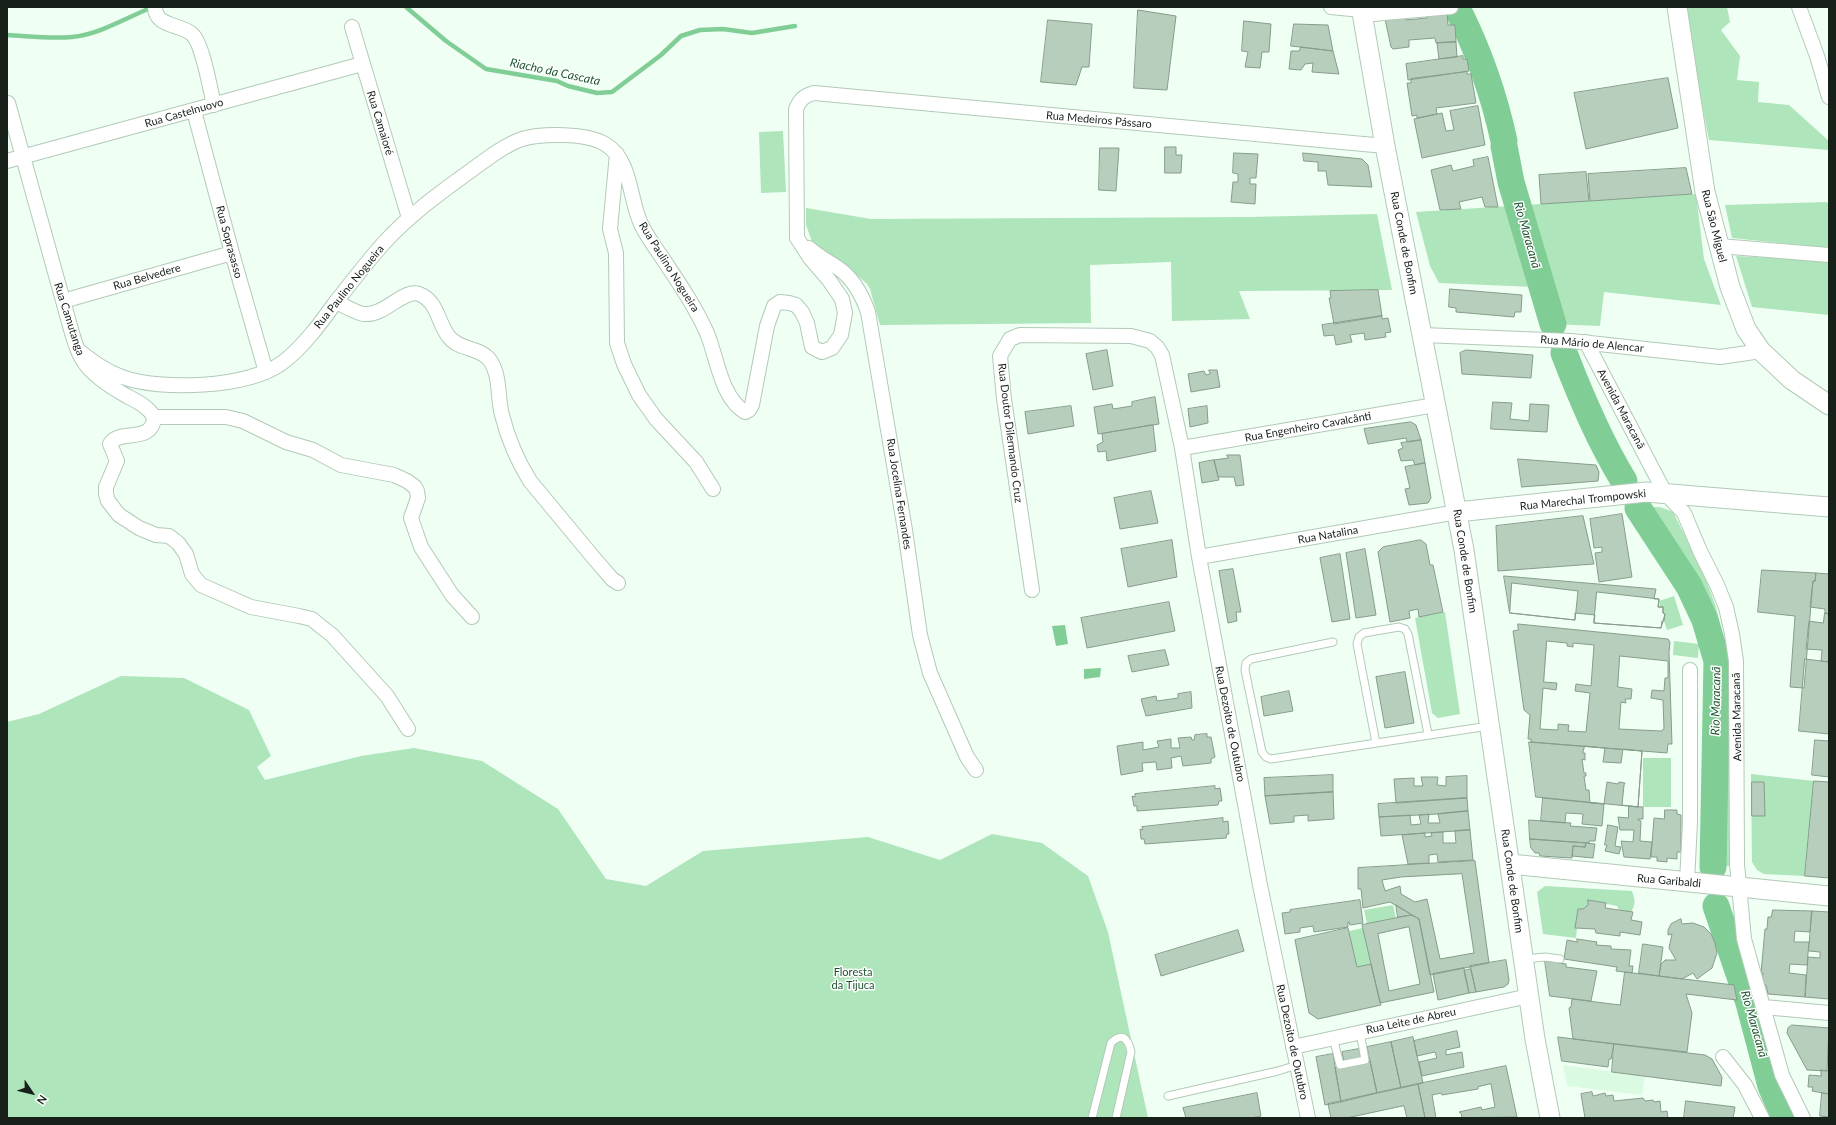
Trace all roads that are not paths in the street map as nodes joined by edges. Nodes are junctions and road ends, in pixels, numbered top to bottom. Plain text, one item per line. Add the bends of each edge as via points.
1 (1331, 7) edge
2 (1451, 7) edge
3 (1676, 7) edge
4 (1799, 7) edge
5 (155, 8) edge
6 (1361, 11) edge
7 (352, 27) dead end
8 (362, 64) junction
9 (1829, 97) edge
10 (8, 103) edge
11 (214, 105) junction
12 (194, 111) junction
13 (1385, 146) junction
14 (617, 154) junction
15 (22, 156) junction
16 (7, 161) edge
17 (409, 218) junction
18 (798, 238) junction
19 (1719, 246) junction
20 (232, 253) junction
21 (1829, 255) edge
22 (63, 301) junction
23 (336, 302) junction
24 (1423, 335) junction
25 (1142, 339) joint
26 (1586, 342) junction
27 (78, 350) junction
28 (1761, 350) junction
29 (266, 372) junction
30 (1435, 405) junction
31 (1829, 405) edge
32 (154, 417) junction
33 (1182, 448) junction
34 (713, 489) dead end
35 (1665, 494) junction
36 (1829, 507) edge
37 (1457, 512) junction
38 (1198, 557) junction
39 (618, 583) dead end
40 (1032, 590) dead end
41 (472, 617) dead end
42 (1333, 642) dead end
43 (1690, 670) dead end
44 (1490, 726) junction
45 (408, 729) dead end
46 (1428, 734) junction
47 (1376, 743) junction
48 (976, 770) dead end
49 (1510, 864) junction
50 (1695, 883) junction
51 (1731, 886) junction
52 (1829, 896) edge
53 (1524, 959) junction
54 (1560, 959) dead end
55 (1529, 996) junction
56 (1764, 1007) junction
57 (1829, 1013) edge
58 (1360, 1032) junction
59 (1334, 1037) junction
60 (1293, 1047) junction
61 (1723, 1057) dead end
62 (1297, 1065) junction
63 (1168, 1096) dead end
64 (1092, 1118) edge
65 (1116, 1118) edge
66 (1308, 1118) edge
67 (1550, 1118) edge
68 (1762, 1118) edge
69 (1803, 1118) edge

1 - 6 street
2 - 6 street
3 - 19 main road, Rua São Miguel via 1705,192
4 - 9 street
5 - 11 street via 156,15 166,23 181,28 196,38
6 - 13 main road, Rua Conde de Bonfim
7 - 8 street, Rua Camaioré
8 - 11 street, Rua Castelnuovo
8 - 17 street, Rua Camaioré
10 - 15 street, Rua Camutanga
11 - 12 street, Rua Castelnuovo
12 - 15 street, Rua Castelnuovo
12 - 20 street, Rua Soprasasso
13 - 18 street, Rua Medeiros Pássaro via 814,93 800,100 796,109
13 - 24 main road, Rua Conde de Bonfim
14 - 17 street, Rua Paulino Nogueira via 605,144 588,138 538,135 520,140 489,158
14 - 18 street, Rua Paulino Nogueira via 624,167 641,224 700,316 727,392 745,412 752,405 767,326 774,306 780,302 789,302 799,309 807,323 812,347 819,351 828,351 842,335 845,313 842,299
14 - 34 street via 610,229 616,253 617,342 639,395 656,419 696,462
15 - 16 street, Rua Castelnuovo
15 - 22 street, Rua Camutanga
17 - 23 street, Rua Paulino Nogueira via 382,245
18 - 48 street, Rua Jocelina Fernandes via 813,253 839,268 855,284 866,306 905,530 920,634 930,672 967,757
19 - 21 street
19 - 28 main road, Rua São Miguel via 1730,287 1746,329
20 - 22 street, Rua Belvedere
20 - 29 street, Rua Soprasasso
22 - 27 street, Rua Camutanga
23 - 29 street, Rua Paulino Nogueira via 300,346 282,363
23 - 39 street via 363,314 379,312 412,292 419,294 433,304 446,333 454,342 488,358 496,375 511,445 523,470 593,558
24 - 26 street, Rua Mário de Alencar
24 - 30 main road, Rua Conde de Bonfim
25 - 33 street, Rua Dezoito de Outubro via 1157,347 1162,355
25 - 40 street, Rua Doutor Dilermando Cruz via 1130,336 1020,335 1010,339 1000,356
26 - 28 street, Rua Mário de Alencar via 1720,357
26 - 35 street, Avenida Maracanã
27 - 29 street, Rua Paulino Nogueira via 108,371 141,383 162,386 218,384
27 - 32 street, Rua Camutanga via 84,362 95,374 146,407
28 - 31 main road, Rua São Miguel via 1792,380
30 - 33 street, Rua Engenheiro Cavalcânti
30 - 37 main road, Rua Conde de Bonfim
32 - 41 street via 226,417 243,420 286,442 313,450 341,465 394,475 407,481 417,491 418,498 411,518 421,547 452,595
32 - 45 street via 154,423 144,432 112,440 110,444 117,461 106,486 108,501 127,521 156,535 169,536 178,543 186,554 192,574 201,585 250,607 299,616 323,627 387,696
33 - 38 street, Rua Dezoito de Outubro
35 - 36 main road, Rua Marechal Trompowski
35 - 37 main road, Rua Marechal Trompowski via 1646,492
35 - 51 street, Avenida Maracanã via 1684,513 1723,600 1732,634 1737,693 1737,864
37 - 38 street, Rua Natalina
37 - 44 main road, Rua Conde de Bonfim
38 - 60 street, Rua Dezoito de Outubro
42 - 47 lane via 1251,659 1246,663 1245,670 1262,752 1271,759
43 - 50 street via 1690,822
44 - 46 lane
44 - 49 main road, Rua Conde de Bonfim
46 - 47 lane
46 - 47 lane via 1405,629 1400,627 1364,632 1357,644
49 - 50 main road, Rua Garibaldi
49 - 53 main road, Rua Conde de Bonfim
50 - 51 main road, Rua Garibaldi
51 - 52 main road, Rua Garibaldi
51 - 56 street, Avenida Maracanã
53 - 54 lane
53 - 55 main road, Rua Conde de Bonfim
55 - 58 street, Rua Leite de Abreu
55 - 67 main road, Rua Conde de Bonfim
56 - 57 street
56 - 69 street, Avenida Maracanã via 1782,1075
58 - 59 street, Rua Leite de Abreu
58 - 59 lane via 1365,1060 1359,1062 1340,1065
59 - 60 street, Rua Leite de Abreu
60 - 62 street, Rua Dezoito de Outubro
61 - 68 street via 1745,1085
62 - 63 lane
62 - 66 street, Rua Dezoito de Outubro
64 - 65 lane via 1111,1043 1121,1037 1126,1039 1131,1052

